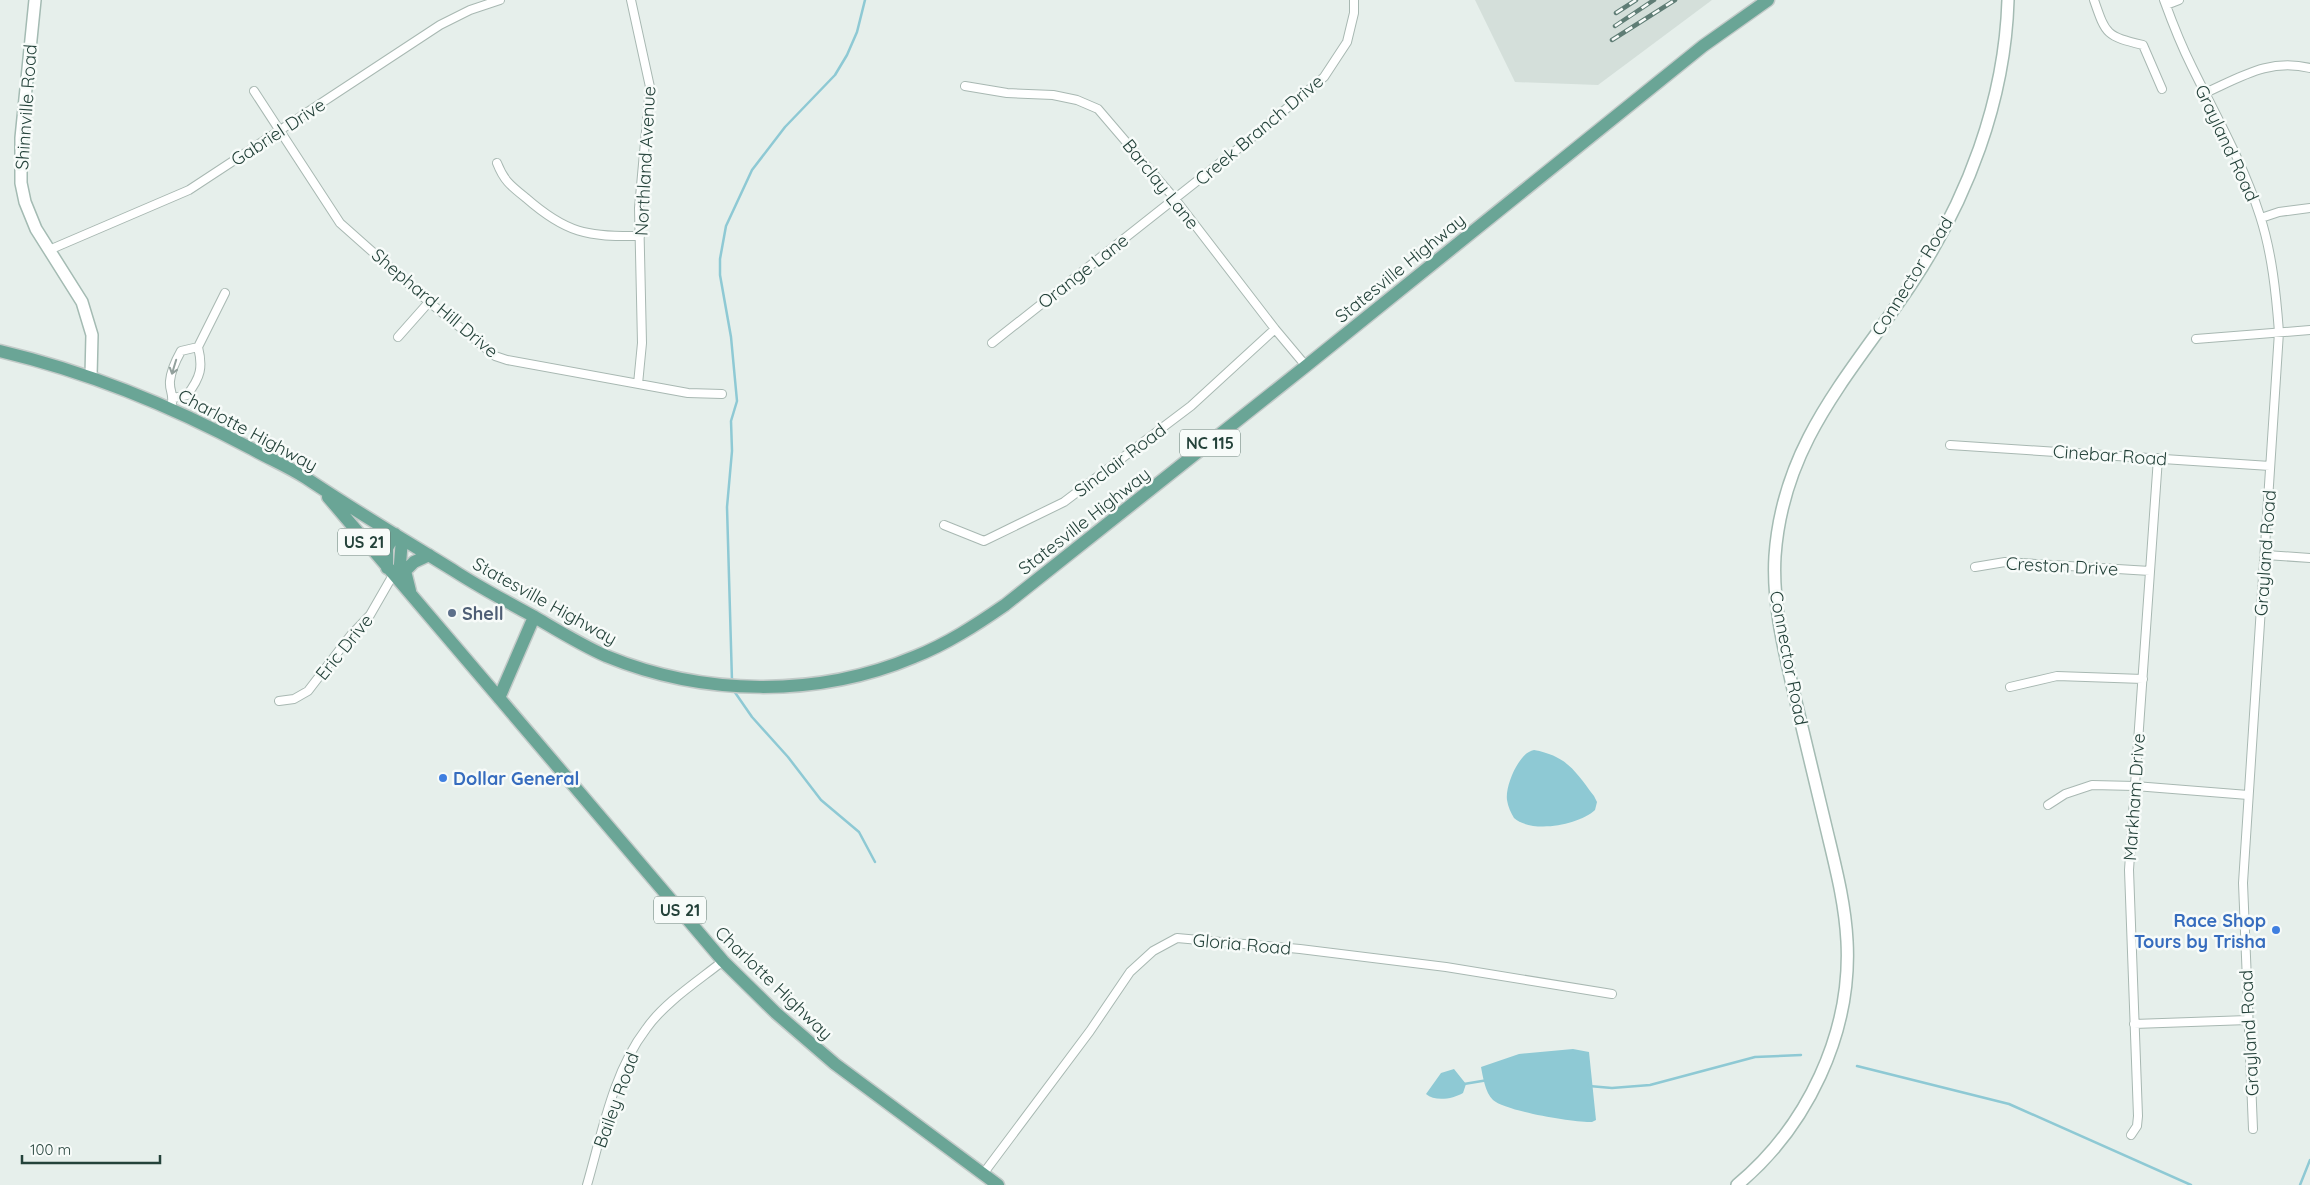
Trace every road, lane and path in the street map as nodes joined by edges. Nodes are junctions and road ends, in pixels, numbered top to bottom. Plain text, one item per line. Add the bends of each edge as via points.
1 (35, 0) edge
2 (500, 0) edge
3 (631, 0) edge
4 (1354, 0) edge
5 (1768, 0) edge
6 (2008, 0) edge
7 (2094, 0) edge
8 (2179, 0) edge
9 (2164, 2) edge
10 (2310, 68) edge
11 (965, 86) dead end
12 (2162, 89) dead end
13 (254, 91) dead end
14 (2205, 94) junction
15 (279, 132) junction
16 (497, 163) dead end
17 (1175, 199) junction
18 (2310, 208) edge
19 (2261, 218) junction
20 (640, 236) junction
21 (49, 250) junction
22 (225, 293) dead end
23 (429, 302) junction
24 (1275, 329) junction
25 (2310, 330) edge
26 (2279, 332) junction
27 (398, 337) dead end
28 (2196, 340) dead end
29 (992, 343) dead end
30 (198, 347) junction
31 (0, 351) edge
32 (1306, 366) junction
33 (92, 376) junction
34 (638, 384) junction
35 (722, 394) dead end
36 (172, 403) junction
37 (1950, 445) dead end
38 (2158, 458) junction
39 (2270, 466) junction
40 (325, 492) junction
41 (944, 524) dead end
42 (398, 537) junction
43 (2266, 555) junction
44 (429, 556) junction
45 (2310, 558) edge
46 (1975, 567) dead end
47 (390, 571) junction
48 (2150, 571) junction
49 (409, 592) junction
50 (534, 617) junction
51 (2142, 679) junction
52 (2010, 687) dead end
53 (500, 698) junction
54 (279, 701) dead end
55 (2135, 786) junction
56 (2248, 795) junction
57 (2048, 805) dead end
58 (723, 962) junction
59 (1612, 994) dead end
60 (2248, 1020) junction
61 (2134, 1024) junction
62 (2253, 1129) dead end
63 (2131, 1135) dead end
64 (983, 1174) junction
65 (587, 1185) edge
66 (998, 1185) edge
67 (1737, 1185) edge

1 - 21 street, Shinnville Road via 21,138 21,183 30,218
2 - 15 street, Gabriel Drive via 470,10 440,26
3 - 20 street, Northland Avenue via 650,87 639,208
4 - 17 street, Creek Branch Drive via 1347,42 1324,77
5 - 32 main road, Statesville Highway / NC 115 via 1703,46
6 - 67 street, Connector Road via 1994,98 1962,193 1911,285 1815,424 1793,469 1782,507 1775,558 1779,622 1842,894 1847,970 1833,1042 1812,1092 1785,1135
7 - 12 street via 2104,30 2118,39 2143,45
8 - 9 street
9 - 14 street, Grayland Road
10 - 14 street via 2293,64 2271,65
11 - 17 street, Barclay Lane via 1054,96 1077,100 1098,109
13 - 15 street, Shephard Hill Drive
14 - 19 street, Grayland Road via 2237,156
15 - 21 street, Gabriel Drive via 189,190
15 - 23 street, Shephard Hill Drive via 340,223
16 - 20 street via 504,180 560,225 601,235
17 - 24 street, Barclay Lane
17 - 29 street, Orange Lane
18 - 19 street
19 - 26 street, Grayland Road via 2273,271
20 - 34 street, Northland Avenue via 642,343
21 - 33 street, Shinnville Road via 82,302 92,335
22 - 30 street
23 - 27 street
23 - 34 street, Shephard Hill Drive via 495,356
24 - 32 street, Barclay Lane
24 - 41 street, Sinclair Road via 1191,406 1064,502 984,541
25 - 26 street
26 - 28 street
26 - 39 street, Grayland Road
30 - 36 street via 202,365 194,386 187,395
30 -> 36 street via 180,351 170,383
31 - 33 main road, Charlotte Highway / US 21
32 - 50 main road, Statesville Highway / NC 115 via 1005,605 962,634 914,658 864,674 812,684 707,684 656,673 606,655
33 - 36 main road, Charlotte Highway / US 21
34 - 35 street, Shephard Hill Drive via 688,393
36 - 40 main road, Charlotte Highway / US 21
37 - 38 street, Cinebar Road
38 - 39 street, Cinebar Road
38 - 48 street, Markham Drive
39 - 43 street, Grayland Road
40 - 42 main road, Statesville Highway / NC 115
40 - 47 main road, Charlotte Highway / US 21
42 - 44 main road, Statesville Highway / NC 115
42 - 47 main road via 387,548
42 - 49 main road via 400,571
43 - 45 street
43 - 56 street, Grayland Road
44 - 49 main road via 414,562 405,571
44 - 50 main road, Statesville Highway / NC 115
46 - 48 street, Creston Drive via 2013,562
47 - 49 main road, Charlotte Highway / US 21
47 - 54 street, Eric Drive via 370,615 308,691 294,699
48 - 51 street, Markham Drive
49 - 53 main road, Charlotte Highway / US 21
50 - 53 main road
51 - 52 street via 2057,676
51 - 55 street, Markham Drive
53 - 58 main road, Charlotte Highway / US 21
55 - 56 street
55 - 57 street via 2092,785 2065,794
55 - 61 street, Markham Drive via 2129,893
56 - 60 street, Grayland Road via 2242,883
58 - 64 main road, Charlotte Highway / US 21 via 828,1059
58 - 65 street, Bailey Road via 646,1028 628,1056
59 - 64 street, Gloria Road via 1436,966 1177,938 1153,951 1130,972
60 - 61 street
60 - 62 street, Grayland Road
61 - 63 street, Markham Drive via 2138,1116
64 - 66 main road, Charlotte Highway / US 21

